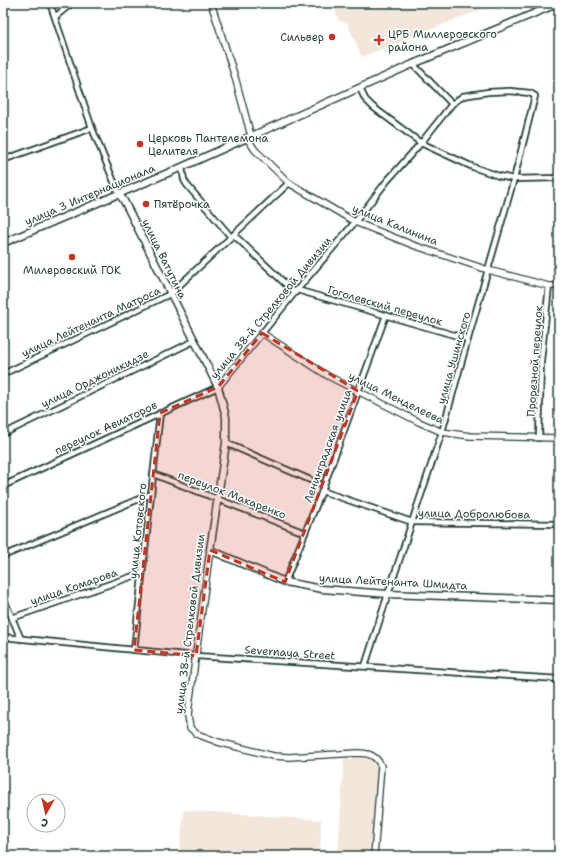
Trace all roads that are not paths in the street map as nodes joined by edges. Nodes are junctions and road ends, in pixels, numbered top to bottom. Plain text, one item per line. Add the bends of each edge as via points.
1 (50, 3) edge
2 (72, 3) edge
3 (211, 3) edge
4 (559, 3) edge
5 (55, 17) junction
6 (413, 64) junction
7 (360, 88) junction
8 (452, 104) junction
9 (92, 128) junction
10 (249, 137) junction
11 (421, 143) junction
12 (3, 160) edge
13 (182, 166) junction
14 (559, 178) edge
15 (514, 179) junction
16 (289, 183) junction
17 (119, 194) junction
18 (355, 222) junction
19 (233, 236) junction
20 (3, 243) edge
21 (488, 270) junction
22 (549, 286) junction
23 (559, 286) edge
24 (296, 291) junction
25 (170, 294) junction
26 (386, 315) junction
27 (262, 333) junction
28 (468, 339) junction
29 (194, 341) junction
30 (3, 374) edge
31 (218, 387) junction
32 (358, 391) junction
33 (160, 413) junction
34 (442, 432) junction
35 (3, 434) edge
36 (539, 438) junction
37 (559, 438) edge
38 (226, 443) junction
39 (153, 474) junction
40 (3, 486) edge
41 (323, 488) junction
42 (151, 494) junction
43 (218, 499) junction
44 (412, 522) junction
45 (559, 524) edge
46 (305, 533) junction
47 (210, 550) junction
48 (3, 556) edge
49 (142, 573) junction
50 (285, 582) junction
51 (388, 594) junction
52 (3, 597) edge
53 (559, 600) edge
54 (12, 618) junction
55 (3, 637) edge
56 (21, 639) junction
57 (134, 650) junction
58 (196, 656) junction
59 (365, 666) junction
60 (559, 679) edge
61 (374, 856) edge

1 - 5 street, улица Ватутина
2 - 5 street
3 - 10 street, улица Калинина via 235,77
4 - 6 main road, улица 3 Интернационала
5 - 9 street, улица Ватутина
6 - 7 main road, улица 3 Интернационала
6 - 8 street
7 - 10 main road, улица 3 Интернационала
7 - 11 street via 365,99 373,107
8 - 11 street, улица 38-й Стрелковой Дивизии
8 - 15 street, улица Ушинского via 463,96 488,92 510,90 530,92 535,96
9 - 12 street
9 - 17 street, улица Ватутина
10 - 13 main road, улица 3 Интернационала
10 - 16 street, улица Калинина via 255,150
11 - 15 street via 472,167
11 - 18 street, улица 38-й Стрелковой Дивизии
13 - 17 main road, улица 3 Интернационала
13 - 19 street, Гоголевский переулок via 187,185
14 - 15 street
15 - 21 street, улица Ушинского
16 - 18 street, улица Калинина
16 - 19 street, улица Лейтенанта Матроса
17 - 20 main road, улица 3 Интернационала
17 - 25 main road, улица Ватутина
18 - 21 street, улица Калинина
18 - 24 street, улица 38-й Стрелковой Дивизии
19 - 24 street, Гоголевский переулок
19 - 25 street, улица Лейтенанта Матроса
21 - 22 street, улица Калинина
21 - 28 street, улица Ушинского
22 - 23 street, улица Калинина
22 - 36 street, Прорезной переулок via 541,362
24 - 26 street, Гоголевский переулок
24 - 27 street, улица 38-й Стрелковой Дивизии
25 - 29 main road, улица Ватутина
25 - 30 street, улица Лейтенанта Матроса
26 - 28 street, Гоголевский переулок
26 - 32 street, Ленинградская улица
27 - 31 street, улица 38-й Стрелковой Дивизии
27 - 32 street, улица Менделеева via 328,376
28 - 34 street, улица Ушинского
29 - 31 main road, улица Ватутина
29 - 35 street, улица Орджоникидзе
31 - 33 street, переулок Авиаторов
31 - 38 main road, улица 38-й Стрелковой Дивизии via 226,418
32 - 34 street, улица Менделеева
32 - 41 street, Ленинградская улица
33 - 39 street, улица Котовского
33 - 40 street, переулок Авиаторов
34 - 36 street, улица Менделеева via 470,436
34 - 44 street, улица Ушинского
36 - 37 street, улица Менделеева
38 - 41 street, улица Добролюбова
38 - 43 main road, улица 38-й Стрелковой Дивизии
39 - 42 street, улица Котовского
39 - 43 street, переулок Макаренко
41 - 44 street, улица Добролюбова
41 - 46 street, Ленинградская улица
42 - 48 street
42 - 49 street, улица Котовского
43 - 46 street, переулок Макаренко
43 - 47 main road, улица 38-й Стрелковой Дивизии
44 - 45 street, улица Добролюбова
44 - 51 street, улица Ушинского
46 - 50 street, Ленинградская улица
47 - 50 main road, улица Лейтенанта Шмидта
47 - 58 street, улица 38-й Стрелковой Дивизии
49 - 54 street, улица Комарова
49 - 57 street, улица Котовского
50 - 51 main road, улица Лейтенанта Шмидта via 322,589
51 - 53 main road, улица Лейтенанта Шмидта
51 - 59 street, улица Ушинского
52 - 54 street
54 - 56 street
55 - 56 street, Severnaya Street
56 - 57 street, Severnaya Street
57 - 58 street, Severnaya Street
58 - 59 street, Severnaya Street
58 - 61 street, улица 38-й Стрелковой Дивизии via 188,716 190,728 197,734 273,756 358,753 374,756 378,760 381,766
59 - 60 street, Severnaya Street

